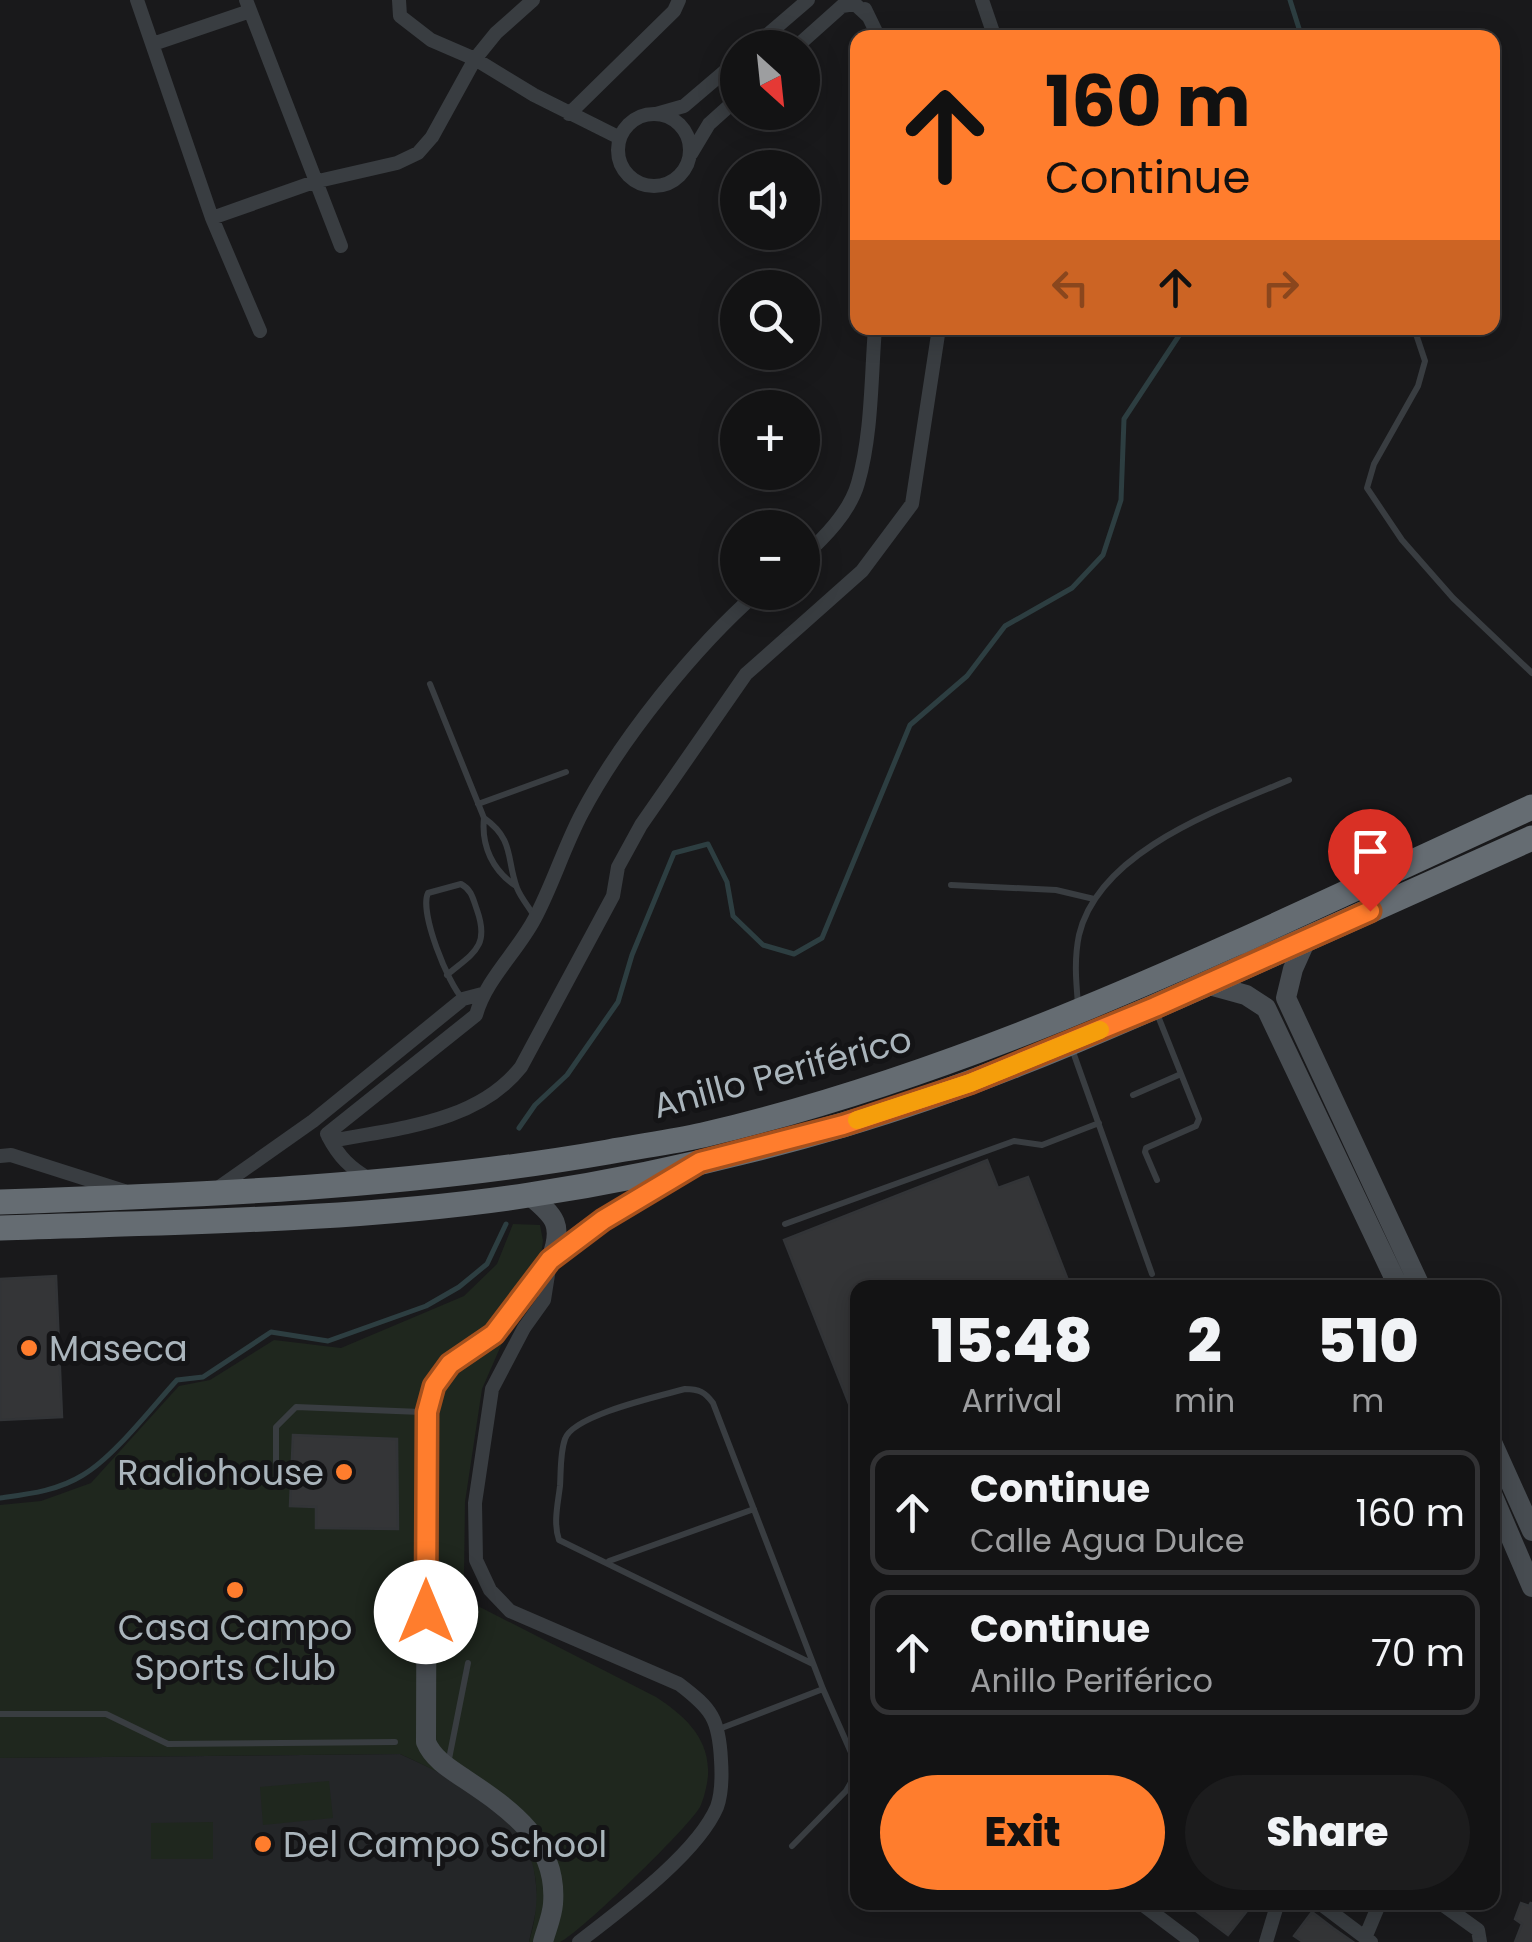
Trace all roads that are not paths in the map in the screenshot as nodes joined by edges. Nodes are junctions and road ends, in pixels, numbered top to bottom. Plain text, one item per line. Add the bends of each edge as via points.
1 (137, 0) edge
2 (399, 0) edge
3 (533, 0) edge
4 (679, 0) edge
5 (808, 0) edge
6 (860, 0) edge
7 (982, 0) edge
8 (248, 5) edge
9 (868, 16) junction
10 (773, 30) edge
11 (815, 30) edge
12 (876, 30) edge
13 (992, 30) edge
14 (153, 44) junction
15 (475, 59) junction
16 (720, 75) edge
17 (569, 114) junction
18 (656, 114) junction
19 (720, 114) edge
20 (620, 138) junction
21 (689, 159) junction
22 (314, 182) junction
23 (212, 218) junction
24 (341, 246) dead end
25 (260, 332) dead end
26 (874, 335) edge
27 (937, 335) edge
28 (1416, 335) edge
29 (820, 541) edge
30 (740, 610) edge
31 (1532, 673) edge
32 (430, 684) dead end
33 (566, 772) dead end
34 (1288, 780) dead end
35 (478, 804) junction
36 (1532, 807) edge
37 (484, 818) junction
38 (1532, 838) edge
39 (951, 885) dead end
40 (516, 886) junction
41 (1094, 899) junction
42 (535, 918) junction
43 (1306, 940) junction
44 (447, 975) junction
45 (1206, 984) junction
46 (482, 994) junction
47 (1286, 998) junction
48 (464, 999) junction
49 (1155, 1007) junction
50 (1266, 1008) junction
51 (1079, 1010) junction
52 (1070, 1043) junction
53 (1182, 1074) junction
54 (1133, 1095) dead end
55 (314, 1121) junction
56 (1099, 1124) junction
57 (328, 1138) junction
58 (0, 1156) edge
59 (700, 1162) junction
60 (1157, 1180) dead end
61 (378, 1183) junction
62 (210, 1194) junction
63 (529, 1195) junction
64 (144, 1198) junction
65 (0, 1202) edge
66 (785, 1224) dead end
67 (0, 1228) edge
68 (550, 1260) junction
69 (1152, 1274) dead end
70 (1395, 1280) edge
71 (1417, 1280) edge
72 (427, 1412) junction
73 (1500, 1460) edge
74 (276, 1486) dead end
75 (754, 1509) junction
76 (1500, 1513) edge
77 (1532, 1531) edge
78 (608, 1561) junction
79 (1532, 1587) edge
80 (468, 1663) dead end
81 (813, 1664) junction
82 (823, 1689) junction
83 (0, 1714) edge
84 (720, 1729) junction
85 (394, 1742) dead end
86 (850, 1751) edge
87 (448, 1767) junction
88 (850, 1784) edge
89 (792, 1846) dead end
90 (1150, 1910) edge
91 (1276, 1910) edge
92 (1329, 1910) edge
93 (1377, 1910) edge
94 (1449, 1910) edge
95 (1368, 1940) edge
96 (543, 1942) edge
97 (580, 1942) edge
98 (1192, 1942) edge
99 (1266, 1942) edge
100 (1480, 1942) edge

1 - 14 street
2 - 15 street via 400,16 431,40
3 - 15 street
4 - 17 street
5 - 10 street
6 - 9 street
7 - 13 street
8 - 14 street
8 - 22 street
9 - 11 street via 855,4 842,6
9 - 12 street
14 - 23 street
15 - 17 street
15 - 22 street via 418,152
16 - 18 street via 684,106
17 - 20 street
18 - 20 street via 632,121
18 - 21 street via 682,126
19 - 21 street
20 - 21 street via 625,171 643,184 676,178
22 - 23 street
22 - 24 street
23 - 25 street
26 - 29 street via 858,486
27 - 57 street via 912,504 862,570 746,674 702,733 618,867 613,896 521,1067 492,1096 460,1112
28 - 31 lane via 1425,362 1418,386 1367,488 1440,584
30 - 42 street via 612,759
32 - 35 lane
33 - 35 lane
34 - 41 lane via 1190,821 1130,863
35 - 37 lane
36 - 51 highway, Anillo Periférico
37 - 40 lane via 499,829
37 - 40 lane via 482,836 499,875
38 - 43 highway, Anillo Periférico
39 - 41 lane via 1056,890
40 - 42 lane
41 - 51 lane via 1080,933
42 - 46 street
43 - 45 highway, Anillo Periférico
43 - 47 street
44 - 44 lane via 425,898 461,884 470,890 483,938
44 - 48 lane
45 - 49 highway, Anillo Periférico
45 - 50 street via 1246,994
46 - 48 street
46 - 57 street via 476,1014 460,1029
47 - 50 street
47 - 71 street
48 - 55 street
49 - 52 highway, Anillo Periférico
49 - 53 lane
50 - 70 street
51 - 61 highway, Anillo Periférico via 960,1058 703,1135
52 - 56 lane
52 - 59 highway, Anillo Periférico via 843,1125
53 - 54 lane
53 - 60 lane via 1198,1122 1146,1148
55 - 57 street
55 - 62 street
56 - 66 lane via 1042,1145 1014,1141
56 - 69 lane
57 - 61 street via 352,1169
58 - 64 street
59 - 63 highway, Anillo Periférico
59 - 68 street
61 - 62 highway, Anillo Periférico
62 - 64 highway, Anillo Periférico
63 - 67 highway, Anillo Periférico via 234,1220
63 - 68 street via 558,1231
64 - 65 highway, Anillo Periférico
68 - 72 street via 494,1334 450,1364
68 - 84 street via 544,1300 492,1389 474,1504 476,1560 510,1611 679,1684
72 - 74 lane via 296,1407 273,1437
72 - 87 street via 426,1742
73 - 77 street
75 - 78 lane
75 - 78 lane via 706,1393 685,1389 598,1416 565,1438 556,1529 559,1540
75 - 81 lane
76 - 79 street
78 - 81 lane
80 - 87 lane
81 - 82 lane
82 - 84 lane
82 - 86 lane
83 - 85 lane via 106,1714 168,1744
84 - 97 street via 717,1806 688,1849
87 - 96 street via 507,1807 541,1846 552,1904
88 - 89 lane
90 - 98 street
91 - 99 street
92 - 95 street
93 - 95 street
94 - 100 street via 1478,1930

